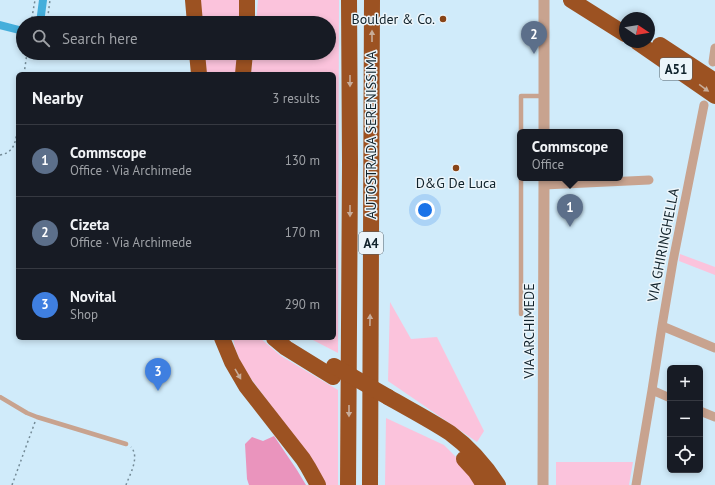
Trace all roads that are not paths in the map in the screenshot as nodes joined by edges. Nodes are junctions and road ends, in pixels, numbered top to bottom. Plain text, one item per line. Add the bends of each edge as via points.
1 (193, 0) edge
2 (247, 0) edge
3 (349, 0) edge
4 (372, 0) edge
5 (571, 0) edge
6 (589, 0) edge
7 (542, 1) edge
8 (194, 16) edge
9 (247, 16) edge
10 (619, 18) edge
11 (619, 30) edge
12 (655, 42) edge
13 (644, 48) edge
14 (715, 48) edge
15 (198, 60) edge
16 (244, 60) edge
17 (712, 62) dead end
18 (199, 72) edge
19 (243, 72) edge
20 (715, 81) edge
21 (544, 96) junction
22 (710, 101) edge
23 (521, 129) edge
24 (544, 129) edge
25 (623, 180) edge
26 (649, 180) dead end
27 (521, 181) edge
28 (596, 181) edge
29 (544, 182) edge
30 (521, 314) dead end
31 (662, 326) junction
32 (223, 340) edge
33 (276, 340) edge
34 (292, 340) edge
35 (370, 343) junction
36 (715, 348) edge
37 (334, 372) junction
38 (652, 390) junction
39 (0, 397) edge
40 (667, 397) edge
41 (388, 403) junction
42 (703, 412) edge
43 (715, 417) edge
44 (126, 444) road end
45 (318, 485) edge
46 (348, 485) edge
47 (370, 485) edge
48 (380, 485) edge
49 (484, 485) edge
50 (498, 485) edge
51 (543, 485) edge
52 (636, 485) edge

1 - 8 highway
2 - 9 highway
3 -> 46 highway, AUTOSTRADA SERENISSIMA / A4
35 -> 4 highway, AUTOSTRADA SERENISSIMA / A4
5 - 11 highway
6 - 10 highway
7 - 21 street
12 - 20 highway, A51
13 -> 22 highway, A51
14 - 17 street
15 - 18 highway
16 - 19 highway
21 - 23 lane via 521,96
21 - 24 street
22 - 31 street, VIA GHIRINGHELLA via 673,261
25 - 26 street
27 - 30 lane
28 - 29 street
29 - 51 street, VIA ARCHIMEDE
31 - 36 street
31 - 38 street, VIA GHIRINGHELLA
32 -> 45 highway via 246,386 303,459
33 - 37 highway via 286,348
34 - 37 highway
35 - 47 highway, AUTOSTRADA SERENISSIMA / A4
35 - 48 highway via 380,414
37 - 41 highway
38 - 40 street
38 - 52 street, VIA GHIRINGHELLA
39 - 44 lane via 37,417
41 - 49 highway via 446,442 463,457
41 - 50 highway via 451,434 479,460
42 - 43 street

